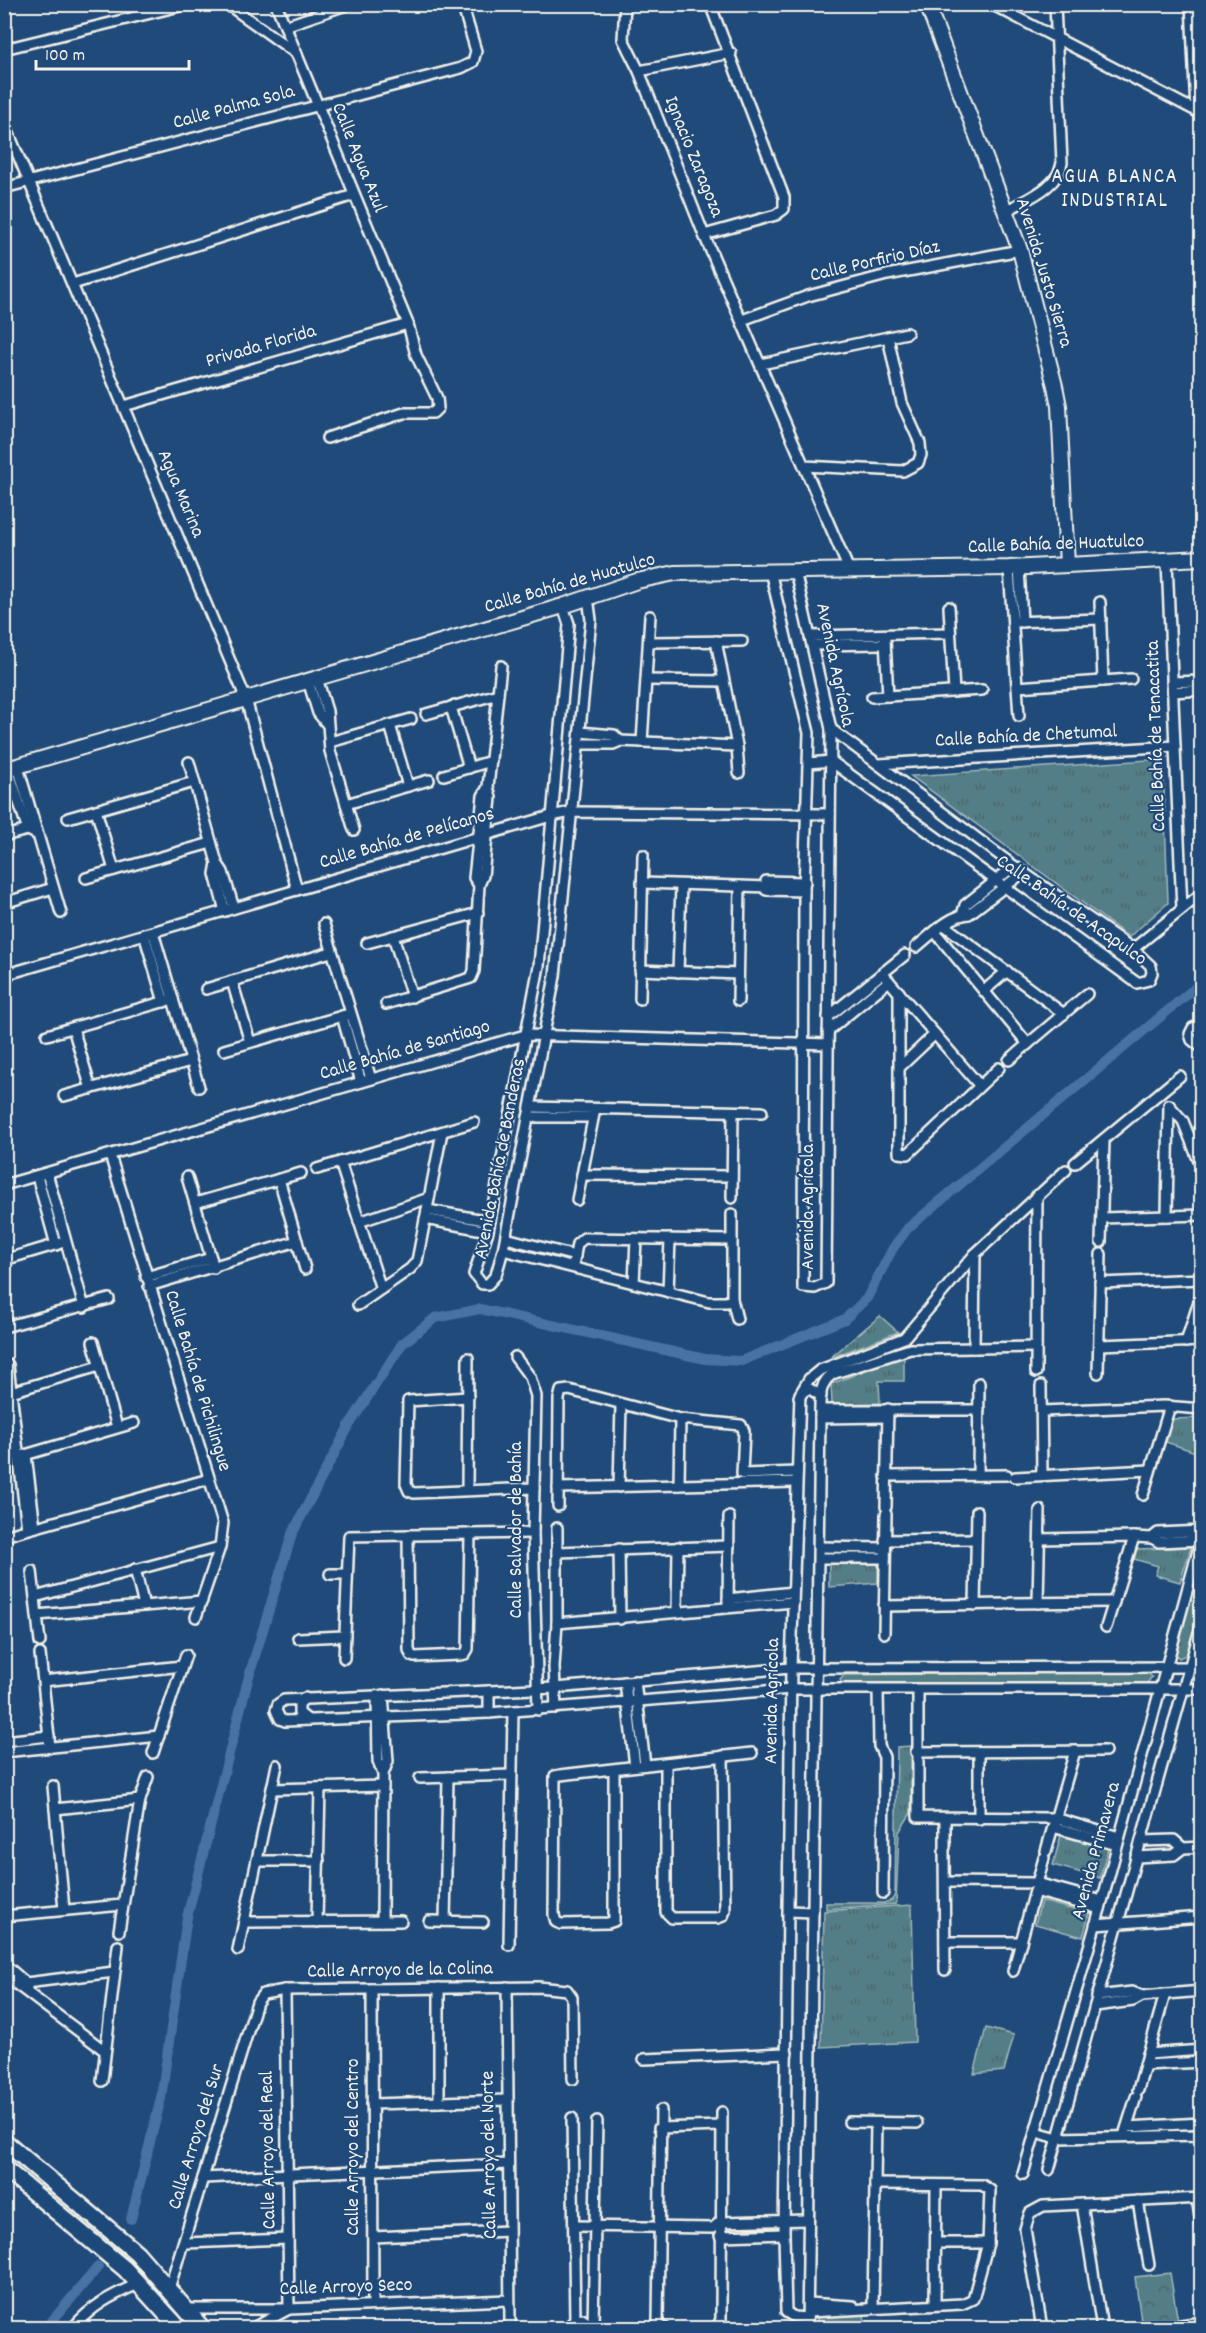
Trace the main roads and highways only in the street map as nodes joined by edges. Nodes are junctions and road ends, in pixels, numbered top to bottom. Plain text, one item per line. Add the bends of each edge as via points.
1 (4, 2141) edge
2 (4, 2168) edge
3 (179, 2328) edge
4 (202, 2328) edge

1 - 4 main road via 137,2253
2 - 3 main road via 100,2247

